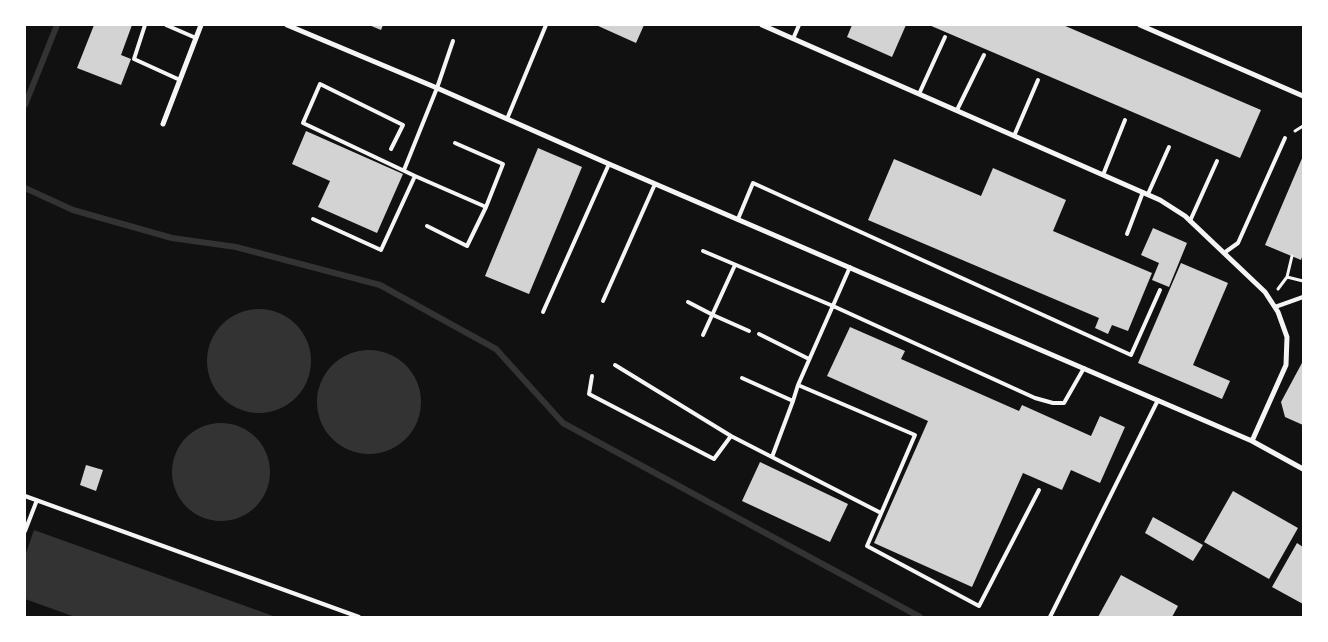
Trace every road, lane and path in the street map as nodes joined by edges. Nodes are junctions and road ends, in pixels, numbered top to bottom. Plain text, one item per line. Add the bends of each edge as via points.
1 (145, 25) edge
2 (166, 25) edge
3 (201, 25) edge
4 (287, 25) edge
5 (546, 25) edge
6 (762, 25) edge
7 (799, 25) edge
8 (1140, 25) edge
9 (945, 37) dead end
10 (196, 38) junction
11 (793, 39) junction
12 (453, 42) dead end
13 (984, 55) dead end
14 (180, 80) junction
15 (1038, 80) dead end
16 (437, 88) junction
17 (919, 94) junction
18 (1303, 96) edge
19 (957, 110) junction
20 (507, 119) junction
21 (1125, 120) dead end
22 (163, 124) dead end
23 (1014, 136) junction
24 (1285, 138) dead end
25 (455, 143) dead end
26 (1169, 147) dead end
27 (391, 149) dead end
28 (1217, 161) dead end
29 (609, 164) junction
30 (404, 170) junction
31 (1103, 175) junction
32 (415, 176) junction
33 (655, 184) junction
34 (1146, 193) junction
35 (486, 207) junction
36 (313, 219) dead end
37 (738, 219) junction
38 (1190, 221) junction
39 (427, 226) dead end
40 (1126, 234) dead end
41 (702, 251) dead end
42 (1224, 253) junction
43 (1292, 256) dead end
44 (735, 265) junction
45 (850, 267) junction
46 (1287, 277) junction
47 (1303, 281) edge
48 (1160, 290) dead end
49 (1303, 297) edge
50 (1270, 299) junction
51 (602, 301) dead end
52 (688, 302) dead end
53 (833, 306) junction
54 (1275, 307) junction
55 (543, 312) dead end
56 (713, 315) junction
57 (749, 330) dead end
58 (760, 334) dead end
59 (703, 335) dead end
60 (809, 359) junction
61 (615, 365) dead end
62 (1084, 368) junction
63 (592, 376) dead end
64 (742, 378) dead end
65 (798, 385) junction
66 (1158, 400) junction
67 (793, 401) junction
68 (731, 436) junction
69 (1252, 441) junction
70 (772, 457) junction
71 (1303, 469) edge
72 (1039, 490) dead end
73 (25, 496) edge
74 (36, 500) junction
75 (881, 513) junction
76 (25, 531) edge
77 (359, 617) edge
78 (1050, 617) edge

1 - 14 lane via 134,59
2 - 10 lane
3 - 10 street
4 - 16 street
5 - 20 lane
6 - 11 street
7 - 11 lane
8 - 18 street
9 - 17 lane
10 - 14 street
11 - 17 street
12 - 16 lane
13 - 19 lane
14 - 22 street
15 - 23 lane
16 - 20 street
16 - 30 lane
17 - 19 street
19 - 23 street
20 - 29 street
21 - 31 lane
23 - 31 street
24 - 42 lane via 1238,243
25 - 35 lane via 504,164
26 - 34 lane
27 - 30 lane via 403,125 320,84 303,123
28 - 38 lane
29 - 33 street
29 - 55 lane
30 - 32 lane
31 - 34 street
32 - 35 lane
32 - 36 lane via 381,250
33 - 37 street
33 - 51 lane
34 - 38 street
34 - 40 lane
35 - 39 lane via 467,246
37 - 45 street
37 - 48 lane via 753,183 1131,356
38 - 42 street
41 - 44 lane
42 - 50 street
43 - 46 path
44 - 53 lane
44 - 56 lane
45 - 53 lane
45 - 62 street
46 - 47 path
46 - 50 path
49 - 54 lane
50 - 54 street
52 - 56 lane
53 - 60 lane
53 - 62 lane via 1053,404 1064,403
54 - 69 street via 1287,337 1286,365
56 - 57 lane
56 - 59 lane
58 - 60 lane
60 - 65 lane
61 - 68 lane
62 - 66 street
63 - 68 lane via 589,394 714,459
64 - 67 lane
65 - 67 lane
65 - 75 lane via 915,434
66 - 69 street
66 - 78 lane
67 - 70 lane
68 - 70 lane
69 - 71 street
70 - 75 lane
72 - 75 lane via 979,606 867,546
73 - 74 lane
74 - 76 lane
74 - 77 lane

